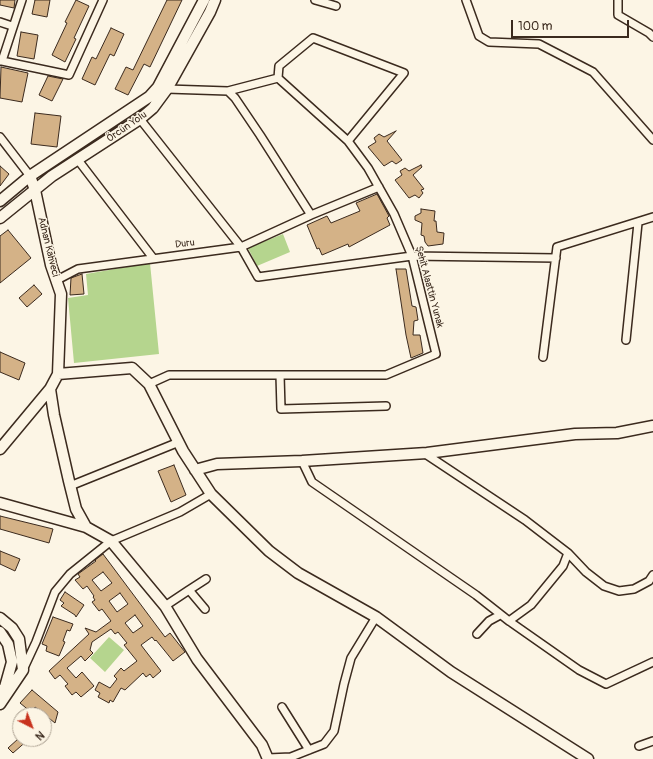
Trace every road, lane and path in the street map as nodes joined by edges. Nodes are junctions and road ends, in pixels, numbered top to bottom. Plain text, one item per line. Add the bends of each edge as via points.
1 (22, 0) edge
2 (103, 0) edge
3 (204, 0) edge
4 (215, 0) edge
5 (316, 0) edge
6 (466, 0) edge
7 (618, 0) edge
8 (336, 6) dead end
9 (0, 22) edge
10 (12, 26) junction
11 (653, 37) edge
12 (1, 61) edge
13 (278, 78) junction
14 (167, 89) junction
15 (228, 91) junction
16 (140, 119) junction
17 (0, 136) edge
18 (653, 140) edge
19 (348, 141) junction
20 (78, 160) junction
21 (30, 176) junction
22 (379, 187) junction
23 (35, 190) junction
24 (0, 202) edge
25 (311, 215) junction
26 (653, 217) edge
27 (0, 218) edge
28 (638, 222) junction
29 (241, 247) junction
30 (412, 256) junction
31 (153, 258) junction
32 (556, 258) junction
33 (57, 280) junction
34 (626, 340) dead end
35 (543, 358) dead end
36 (58, 374) junction
37 (280, 375) junction
38 (149, 384) junction
39 (50, 389) junction
40 (386, 406) dead end
41 (653, 426) edge
42 (179, 442) junction
43 (0, 449) edge
44 (424, 453) junction
45 (302, 461) junction
46 (195, 470) junction
47 (70, 486) junction
48 (211, 494) junction
49 (0, 503) edge
50 (86, 527) junction
51 (111, 541) junction
52 (568, 553) junction
53 (653, 575) edge
54 (206, 579) dead end
55 (189, 590) junction
56 (165, 606) junction
57 (205, 609) dead end
58 (500, 615) junction
59 (376, 617) junction
60 (0, 618) edge
61 (509, 621) junction
62 (0, 632) edge
63 (477, 634) dead end
64 (653, 662) edge
65 (23, 670) junction
66 (0, 693) edge
67 (0, 704) edge
68 (282, 707) dead end
69 (653, 741) edge
70 (639, 746) dead end
71 (309, 750) junction
72 (268, 759) edge
73 (588, 759) edge

1 - 10 street
2 - 12 street via 69,75
3 - 21 street, Örcün Yolu via 158,88 149,97
4 - 14 street, Örcün Yolu
5 - 8 street
6 - 18 street via 479,36 489,42 539,44 593,72
7 - 11 street via 618,15
9 - 10 street
10 - 12 street
13 - 15 street
13 - 19 street, Şehit Alaattin Yunak
13 - 19 street via 279,66 313,38 404,73
14 - 15 street
14 - 16 street, Örcün Yolu via 153,108
15 - 25 street via 260,135
16 - 20 street, Örcün Yolu
16 - 29 street
17 - 21 street
19 - 22 street, Şehit Alaattin Yunak
20 - 23 street, Örcün Yolu
20 - 31 street
21 - 23 street, Adnan Kahveci
21 - 24 street, Örcün Yolu
22 - 25 street, Duru
22 - 30 street, Şehit Alaattin Yunak
23 - 27 street, Örcün Yolu
23 - 33 street, Adnan Kahveci via 51,265
25 - 29 street, Duru
26 - 28 street
28 - 32 street via 557,247
28 - 34 street
29 - 30 street via 258,277
29 - 31 street, Duru
30 - 32 street
30 - 37 street, Şehit Alaattin Yunak via 436,354 386,375
31 - 33 street, Duru via 78,269
32 - 35 street
33 - 36 street, Adnan Kahveci via 61,294
36 - 38 street via 132,368
36 - 39 street, Adnan Kahveci
37 - 38 street via 169,375
37 - 40 street via 282,409
38 - 42 street
39 - 43 street, Adnan Kahveci
39 - 47 street
41 - 44 street via 617,433 575,434
42 - 46 street
42 - 47 street
44 - 45 street
44 - 52 street via 525,520
45 - 46 street via 217,464
45 - 58 street via 312,482 476,595
46 - 48 street
47 - 50 street via 76,509
48 - 51 street via 180,512
48 - 59 street via 269,551 298,573
49 - 50 street
50 - 51 street
51 - 56 street
51 - 65 street via 70,574 55,592
52 - 53 street via 604,586 619,591 634,589 649,581
52 - 61 street via 563,566 530,605
54 - 55 street
55 - 56 street
55 - 57 street
56 - 72 street via 198,659 262,745
58 - 61 street
58 - 63 street via 489,621
59 - 71 street via 351,658 334,731 324,744
59 - 73 street via 451,672
60 - 65 street via 12,628 19,639
61 - 64 street via 579,670 606,684
62 - 66 street via 8,644 12,662 5,687
65 - 67 street
68 - 71 street
69 - 70 street
71 - 72 street via 291,757

